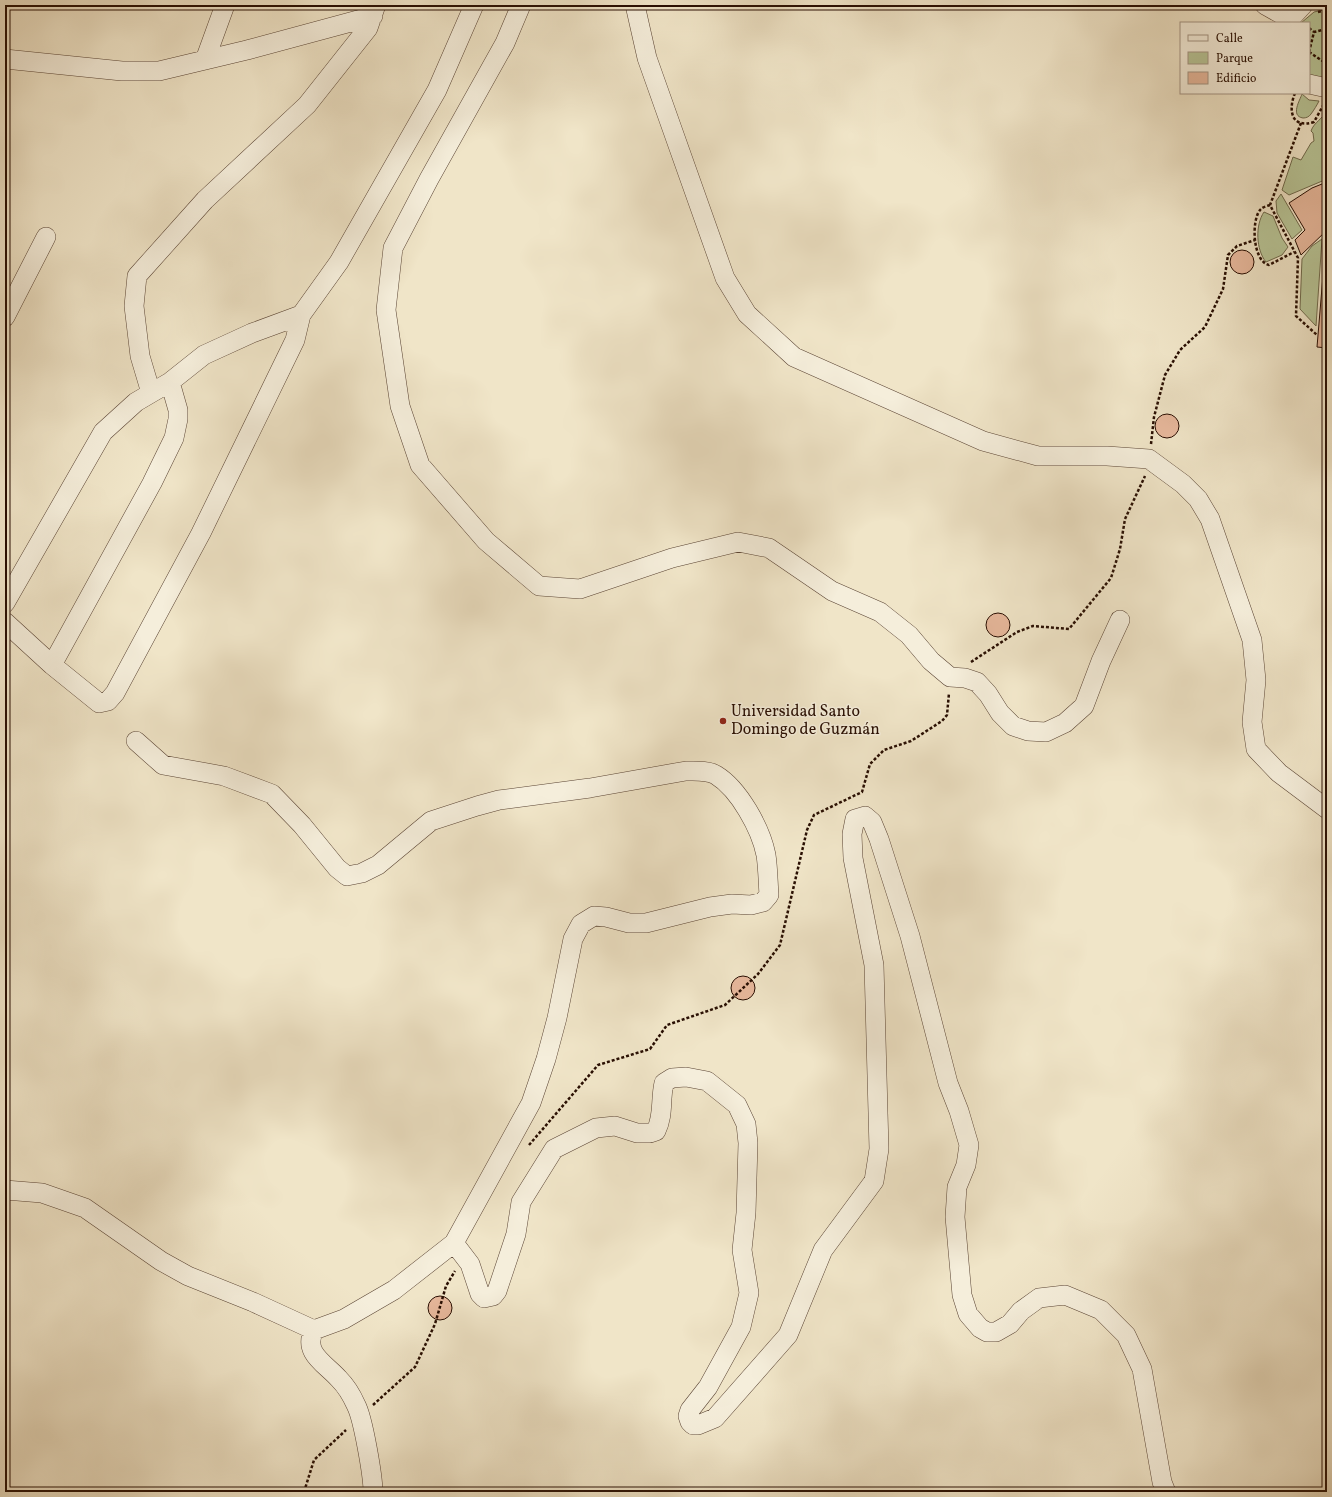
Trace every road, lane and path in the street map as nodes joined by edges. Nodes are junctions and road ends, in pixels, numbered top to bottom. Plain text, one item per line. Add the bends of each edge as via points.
1 (225, 5) edge
2 (474, 5) edge
3 (521, 5) edge
4 (635, 5) edge
5 (1265, 5) edge
6 (1303, 5) edge
7 (374, 10) edge
8 (1289, 21) edge
9 (1310, 29) edge
10 (1327, 29) edge
11 (1314, 32) junction
12 (1310, 48) edge
13 (1310, 53) edge
14 (5, 59) edge
15 (205, 60) junction
16 (1327, 61) edge
17 (1310, 84) edge
18 (1327, 88) edge
19 (1295, 94) edge
20 (1327, 98) edge
21 (1301, 123) junction
22 (1270, 205) junction
23 (46, 237) dead end
24 (1255, 240) junction
25 (1294, 252) junction
26 (301, 315) junction
27 (5, 317) edge
28 (1317, 335) dead end
29 (170, 382) junction
30 (152, 393) junction
31 (1149, 459) junction
32 (5, 603) edge
33 (1120, 620) dead end
34 (5, 622) edge
35 (52, 665) junction
36 (950, 677) junction
37 (136, 741) dead end
38 (1327, 810) edge
39 (527, 1146) dead end
40 (5, 1190) edge
41 (459, 1249) junction
42 (314, 1330) junction
43 (360, 1416) junction
44 (304, 1492) edge
45 (373, 1492) edge
46 (1166, 1492) edge

1 - 15 street
2 - 26 street via 437,90 339,262
3 - 36 street via 505,43 393,248 386,310 400,406 420,465 486,541 539,586 580,589 672,558 738,542 769,548 832,591 880,612 909,635 931,661
4 - 31 street via 647,58 725,278 747,314 794,357 983,441 1038,456
5 - 8 street
6 - 8 street
7 - 15 street
7 - 30 street via 368,28 307,105 205,200 137,276 134,306 140,356
9 - 11 path
10 - 11 path
11 - 12 path
13 - 16 path via 1324,62
14 - 15 street via 122,71 159,71
17 - 18 street
19 - 21 path via 1292,116
20 - 21 path via 1314,122
21 - 22 path
22 - 24 path via 1261,209 1258,216
22 - 25 path
23 - 27 street
24 - 25 path via 1259,257 1264,264 1269,265
24 - 31 path via 1237,246 1228,255 1223,290 1205,327 1180,350 1165,375 1154,417
25 - 28 path via 1298,258 1296,316
26 - 29 street via 252,333 204,355
26 - 35 street via 295,340 201,533 115,693 108,702 99,703
29 - 30 street
29 - 35 street via 178,410 174,438
30 - 32 street via 136,402 102,432
31 - 36 path via 1145,476 1125,519 1120,549 1111,578 1069,629 1033,626 1017,632
31 - 38 street via 1193,494 1210,519 1252,640 1256,680 1252,722 1256,749 1279,773
33 - 36 street via 1084,706 1065,722 1046,732 1028,731 1013,726 976,682
34 - 35 street
36 - 39 path via 947,715 942,721 911,741 884,750 870,764 862,792 814,815 807,830 780,945 758,974 725,1005 667,1025 650,1049 598,1065
37 - 41 street via 163,765 224,776 272,794 347,876 362,873 378,865 431,822 477,806 499,800 590,788 686,771 702,770 715,774 730,786 754,822 766,854 768,895 762,902 751,905 710,906 646,923 629,923 594,916 581,924 573,939 557,1018 531,1103
40 - 42 street via 42,1193 84,1208 161,1261 188,1276
41 - 42 street via 344,1319
41 - 43 path via 435,1324 415,1368
41 - 46 street via 470,1264 480,1294 484,1298 493,1296 497,1291 516,1234 521,1202 554,1149 596,1128 615,1126 637,1133 656,1131 663,1111 661,1096 664,1083 672,1078 686,1077 707,1082 737,1105 746,1124 748,1143 742,1250 749,1293 741,1327 708,1387 688,1416 693,1425 715,1418 788,1335 823,1250 874,1181 879,1149 874,965 857,886 852,834 855,819 865,816 872,822 889,868 910,936 948,1084 969,1145 966,1165 957,1187 955,1217 962,1295 968,1314 980,1328 987,1332 996,1332 1010,1324 1021,1311 1039,1298 1065,1294 1101,1310 1126,1335 1142,1369 1162,1482
42 - 43 street via 310,1337 315,1356 340,1380
43 - 44 path via 314,1460
43 - 45 street

